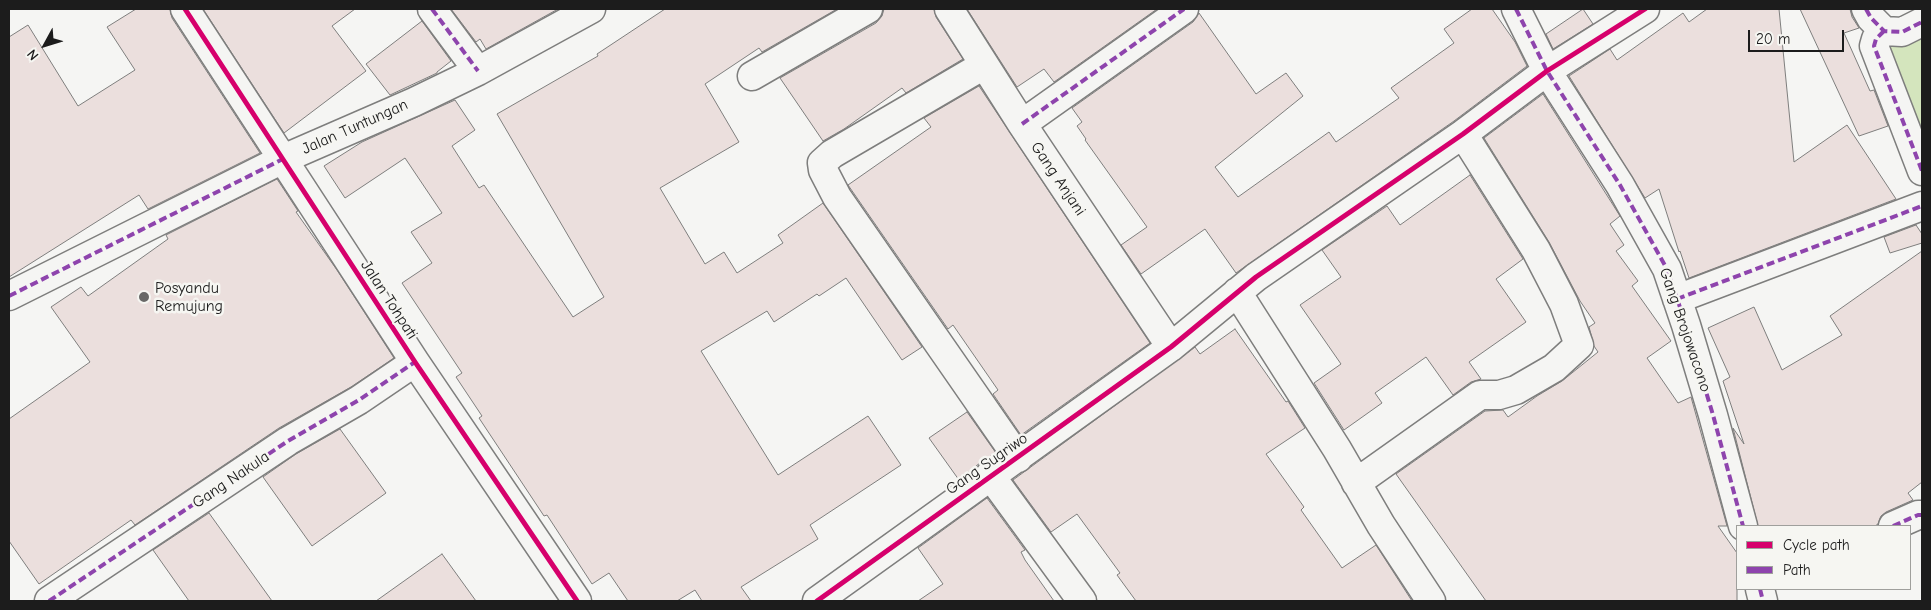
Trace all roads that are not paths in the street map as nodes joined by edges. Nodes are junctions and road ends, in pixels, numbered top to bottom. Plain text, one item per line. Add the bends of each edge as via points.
1 (185, 9) edge
2 (432, 9) edge
3 (592, 9) edge
4 (868, 9) edge
5 (949, 9) edge
6 (1184, 9) edge
7 (1516, 9) edge
8 (1645, 9) edge
9 (1866, 9) edge
10 (1922, 22) edge
11 (1884, 31) junction
12 (984, 65) junction
13 (478, 71) junction
14 (1548, 71) junction
15 (752, 76) dead end
16 (1022, 124) junction
17 (1463, 134) junction
18 (283, 159) junction
19 (1922, 170) edge
20 (1922, 206) edge
21 (1237, 292) junction
22 (9, 296) edge
23 (1677, 299) junction
24 (1171, 346) junction
25 (415, 362) junction
26 (1018, 458) junction
27 (990, 475) junction
28 (1356, 483) junction
29 (1922, 515) edge
30 (1743, 525) edge
31 (1894, 525) edge
32 (49, 601) edge
33 (577, 601) edge
34 (816, 601) edge
35 (1082, 601) edge
36 (1431, 601) edge

1 - 18 street, Jalan Tohpati
2 - 13 street
3 - 13 street, Jalan Tuntungan
4 - 15 street
5 - 12 street, Gang Anjani
6 - 16 street
7 - 14 street, Gang Brojowacono
8 - 14 street, Gang Sugriwo
9 - 11 street
10 - 11 street via 1902,32
11 - 19 street via 1874,46
12 - 16 street, Gang Anjani
12 - 26 street via 832,154 822,164 837,196
13 - 18 street, Jalan Tuntungan
14 - 17 street, Gang Sugriwo
14 - 23 street, Gang Brojowacono via 1620,185 1666,269
16 - 24 street, Gang Anjani
17 - 21 street, Gang Sugriwo
17 - 28 street via 1536,250 1564,304 1579,345 1554,368 1516,390 1499,395 1480,395
18 - 22 street, Jalan Tuntungan
18 - 25 street, Jalan Tohpati
20 - 23 street
21 - 24 street, Gang Sugriwo
21 - 28 street
23 - 30 street, Gang Brojowacono
24 - 26 street, Gang Sugriwo
25 - 32 street, Gang Nakula
25 - 33 street, Jalan Tohpati
26 - 27 street, Gang Sugriwo
27 - 34 street, Gang Sugriwo
27 - 35 street
28 - 36 street
29 - 31 street

